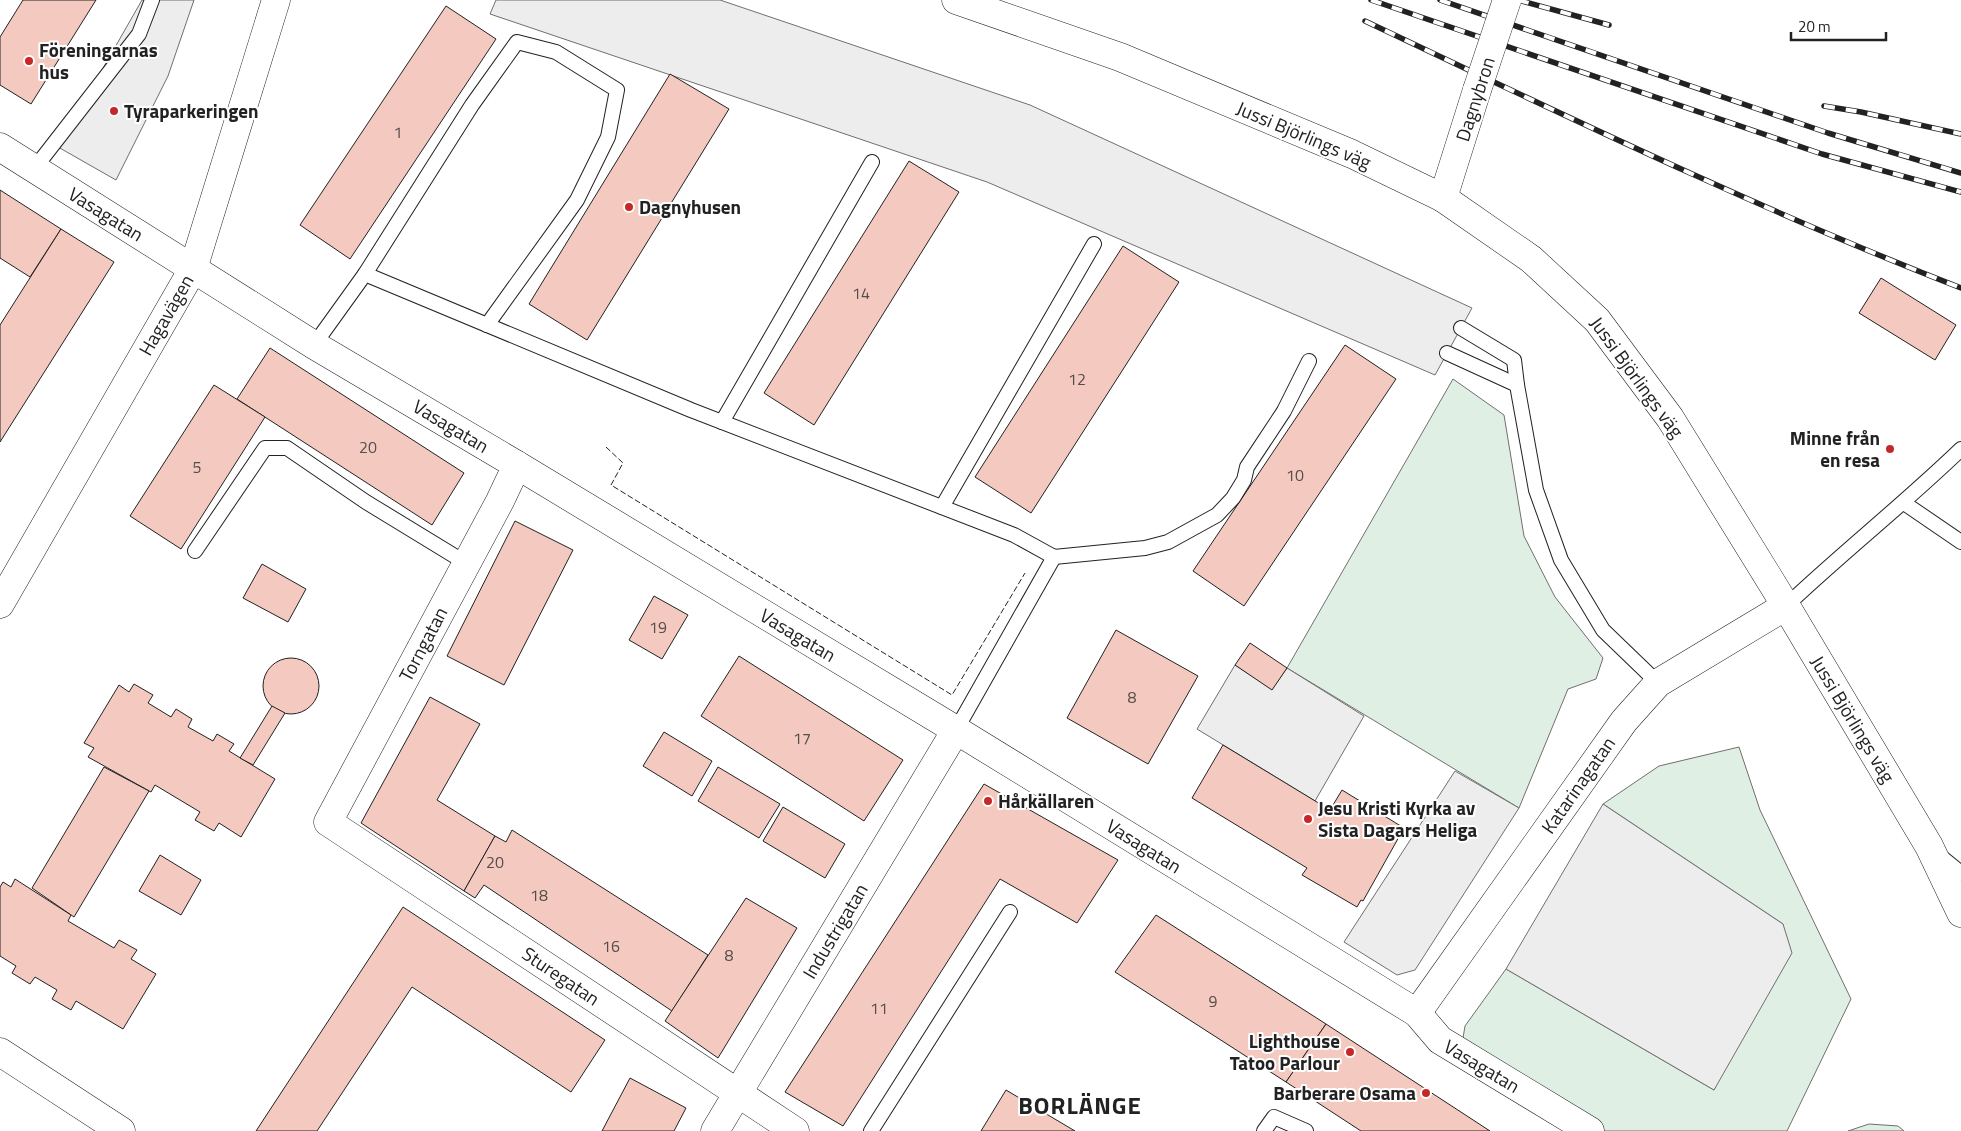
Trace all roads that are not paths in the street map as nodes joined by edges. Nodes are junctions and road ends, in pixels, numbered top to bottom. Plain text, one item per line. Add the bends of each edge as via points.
1 (152, 0) edge
2 (276, 0) edge
3 (956, 0) edge
4 (1507, 0) edge
5 (0, 147) edge
6 (872, 162) dead end
7 (34, 169) junction
8 (1443, 198) junction
9 (1094, 244) dead end
10 (193, 269) junction
11 (365, 274) junction
12 (487, 325) junction
13 (1461, 328) dead end
14 (314, 345) junction
15 (1447, 353) dead end
16 (1309, 361) dead end
17 (1517, 385) junction
18 (722, 422) junction
19 (1961, 449) edge
20 (517, 465) junction
21 (1904, 503) junction
22 (942, 507) junction
23 (1961, 542) edge
24 (195, 551) dead end
25 (1054, 557) junction
26 (466, 563) junction
27 (0, 604) edge
28 (1786, 606) junction
29 (1658, 683) junction
30 (956, 730) junction
31 (328, 822) joint
32 (1930, 846) junction
33 (1961, 873) edge
34 (1961, 885) edge
35 (1010, 912) dead end
36 (1961, 913) edge
37 (1417, 1013) junction
38 (0, 1052) edge
39 (738, 1094) junction
40 (121, 1131) edge
41 (715, 1131) edge
42 (795, 1131) edge
43 (871, 1131) edge
44 (1264, 1131) edge
45 (1306, 1131) edge
46 (1590, 1131) edge

1 - 7 lane via 139,34
2 - 10 street, Hagavägen
3 - 8 street, Jussi Björlings väg via 1120,57 1352,154
4 - 8 street, Dagnybron, bridge
5 - 7 street, Vasagatan
6 - 18 lane
7 - 10 street, Vasagatan
8 - 28 street, Jussi Björlings väg via 1531,259 1597,320 1670,418
9 - 22 lane
10 - 14 street, Vasagatan
10 - 27 street, Hagavägen
11 - 12 lane
11 - 12 lane via 472,105 517,42 556,52 617,90 608,137 577,200
11 - 14 lane
12 - 18 lane
13 - 17 lane via 1514,360
14 - 20 street, Vasagatan
15 - 17 lane
16 - 25 lane via 1284,411 1247,467 1244,480 1217,515 1168,542 1145,548
17 - 29 lane via 1536,490 1561,560 1603,630
18 - 22 lane
19 - 21 lane
20 - 26 street, Torngatan
20 - 30 street, Vasagatan
21 - 23 lane
21 - 28 lane
22 - 25 lane via 1014,535
24 - 26 lane via 265,448 287,448 366,502
25 - 30 lane
26 - 31 street, Torngatan
28 - 29 street, Katarinagatan
28 - 32 street, Jussi Björlings väg
29 - 37 street, Katarinagatan via 1624,721
30 - 37 street, Vasagatan
30 - 39 street, Industrigatan
31 - 39 street, Sturegatan
32 - 33 lane
32 - 34 street, Jussi Björlings väg
32 - 36 street, Jussi Björlings väg
35 - 43 lane
37 - 46 street, Vasagatan via 1440,1040
38 - 40 street
39 - 41 street, Industrigatan
39 - 42 street, Sturegatan
44 - 45 lane via 1274,1117

